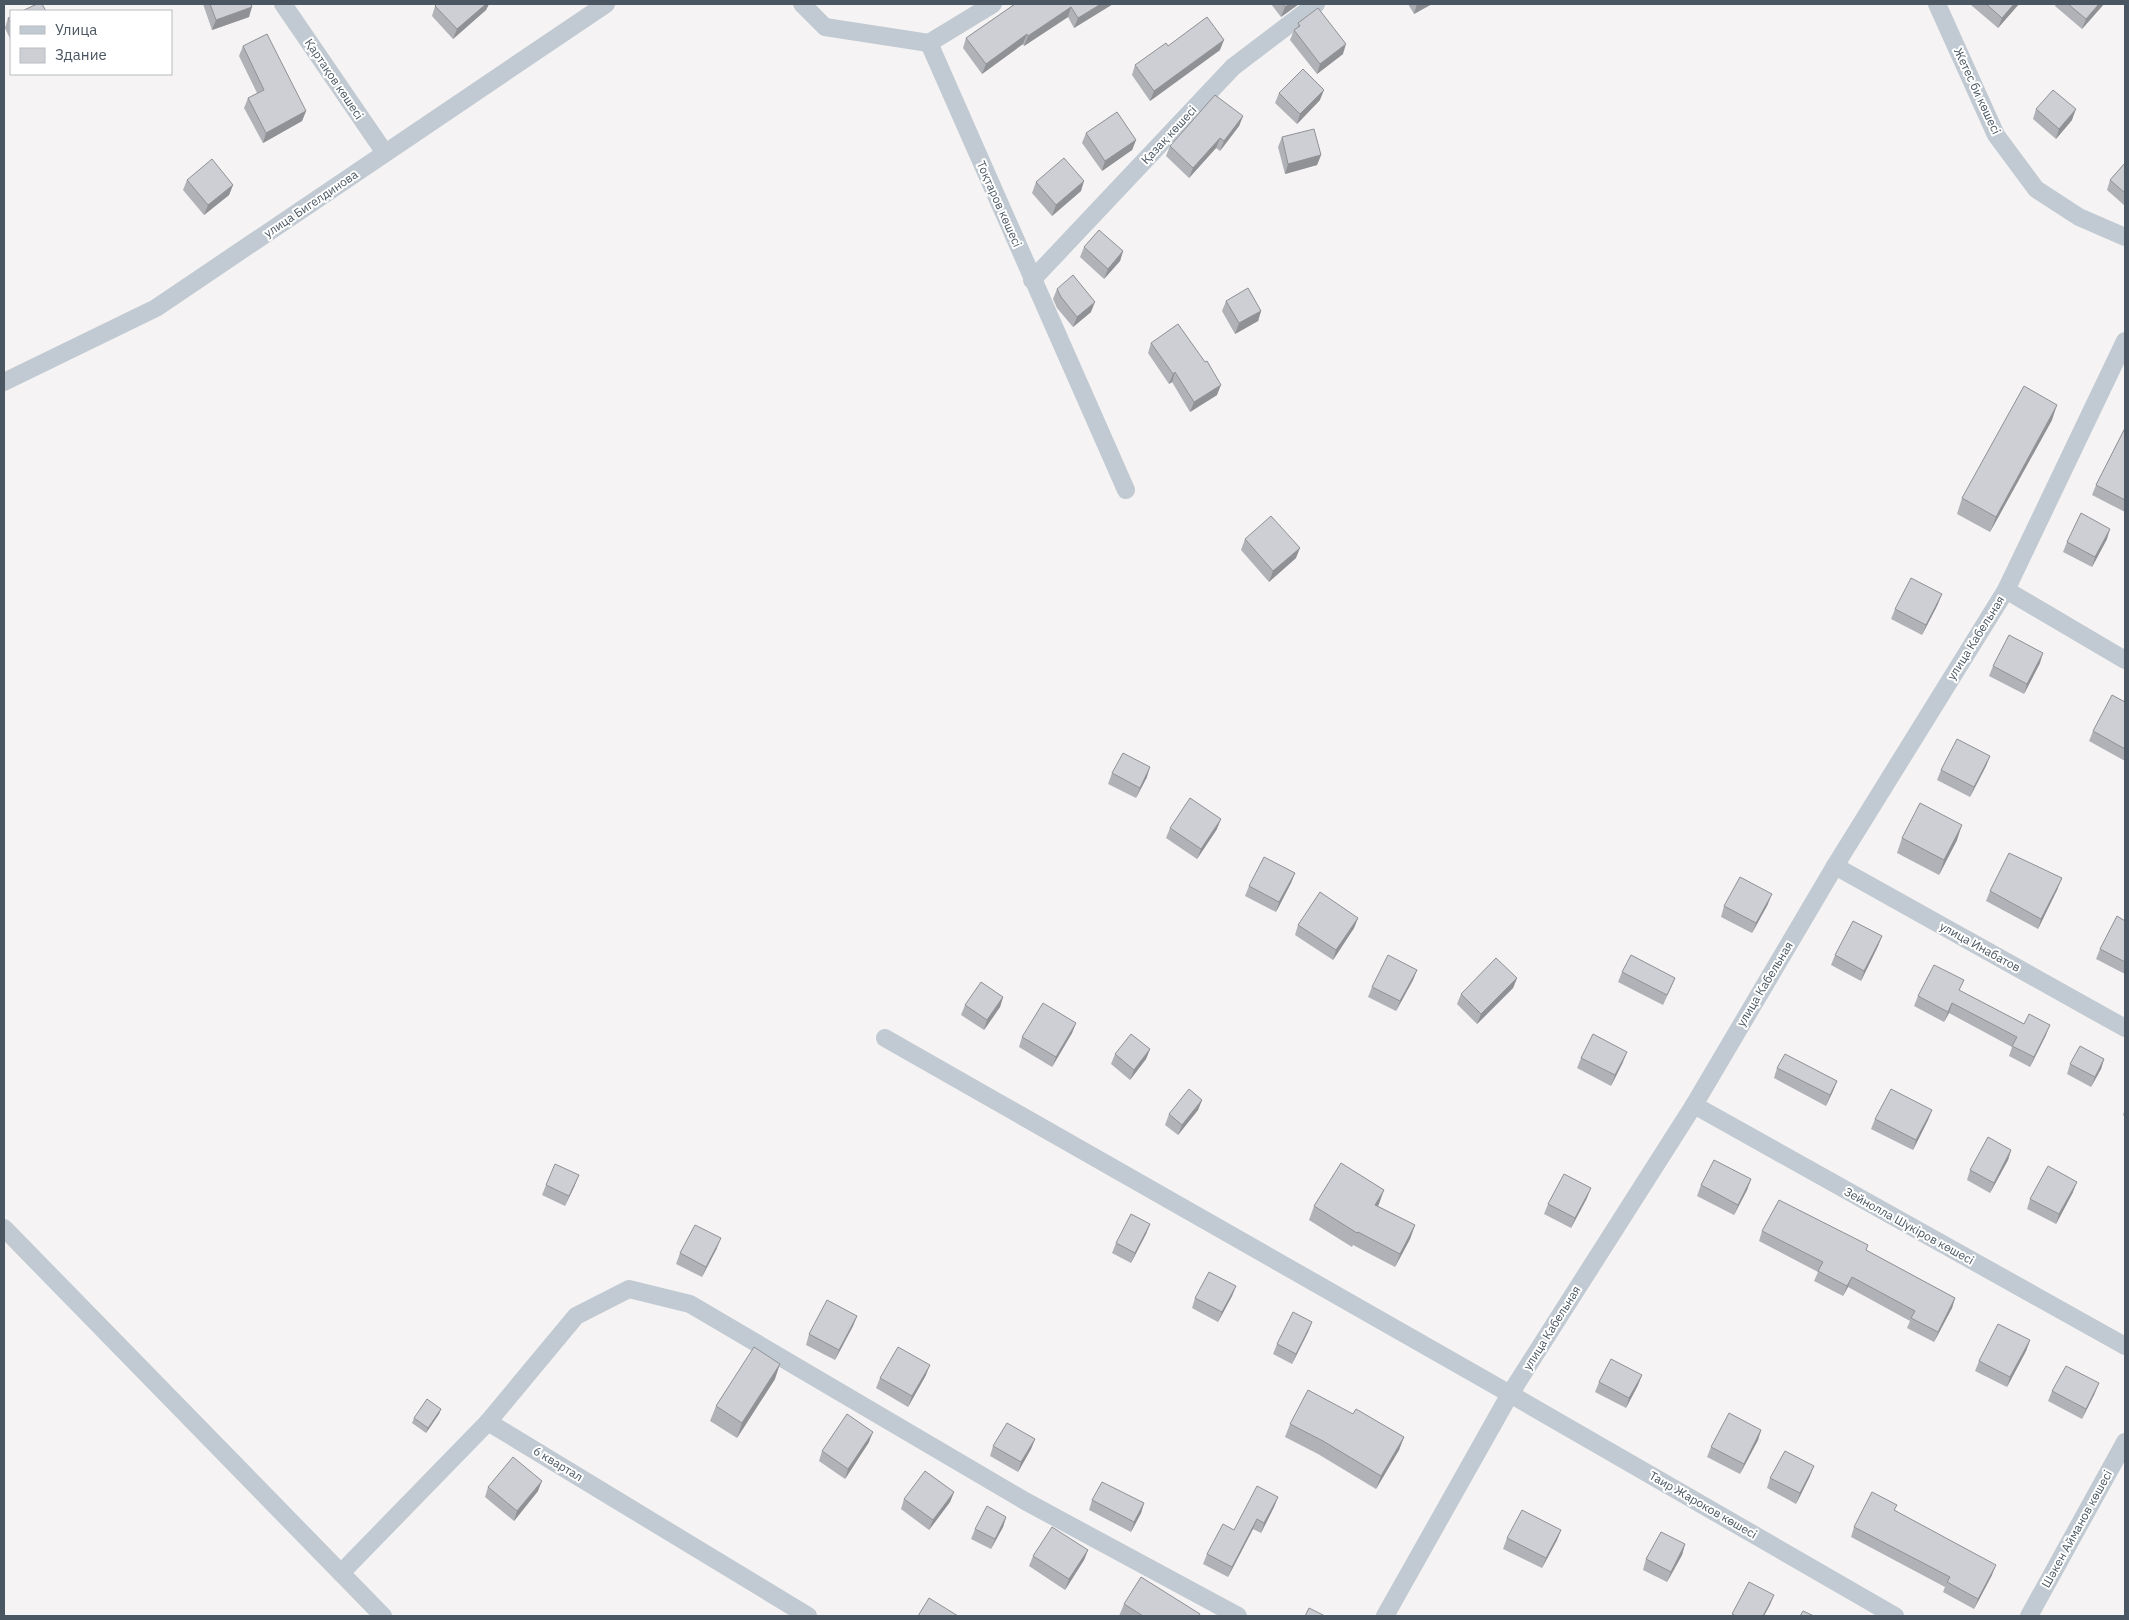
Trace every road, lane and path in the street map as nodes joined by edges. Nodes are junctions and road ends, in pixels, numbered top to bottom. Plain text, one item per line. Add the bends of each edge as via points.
1 (283, 4) edge
2 (606, 4) edge
3 (802, 4) edge
4 (993, 4) edge
5 (1316, 4) edge
6 (1937, 4) edge
7 (929, 43) junction
8 (385, 153) junction
9 (2125, 238) edge
10 (1032, 280) junction
11 (2125, 341) edge
12 (4, 382) edge
13 (1126, 490) dead end
14 (2006, 590) junction
15 (2125, 660) edge
16 (1835, 866) junction
17 (2125, 1028) edge
18 (885, 1038) dead end
19 (1694, 1105) junction
20 (4, 1228) edge
21 (2125, 1346) edge
22 (1510, 1394) junction
23 (488, 1422) junction
24 (2125, 1442) edge
25 (341, 1573) junction
26 (383, 1616) edge
27 (808, 1616) edge
28 (1238, 1616) edge
29 (1385, 1616) edge
30 (1896, 1616) edge
31 (2029, 1616) edge

1 - 8 street, Қартақов көшесі
2 - 8 street, улица Бигелдинова
3 - 7 street via 824,27
4 - 7 street
5 - 10 street, Қазақ көшесі via 1233,67
6 - 9 street, Жетес би көшесі via 1996,135 2036,189 2079,217
7 - 10 street, Тоқтаров көшесі
8 - 12 street, улица Бигелдинова via 156,308
10 - 13 street, Тоқтаров көшесі
11 - 14 street, улица Кабельная
14 - 15 street
14 - 16 street, улица Кабельная
16 - 17 street, улица Инабатов
16 - 19 street, улица Кабельная
18 - 22 street, Таир Жароков көшесі
19 - 21 street, Зейнолла Шүкіров көшесі
19 - 22 street, улица Кабельная
20 - 25 street
22 - 29 street, улица Кабельная
22 - 30 street, Таир Жароков көшесі
23 - 25 street
23 - 27 street, 6 квартал
23 - 28 street via 576,1316 629,1289 690,1304 1025,1502
24 - 31 street, Шәкен Айманов көшесі
25 - 26 street

